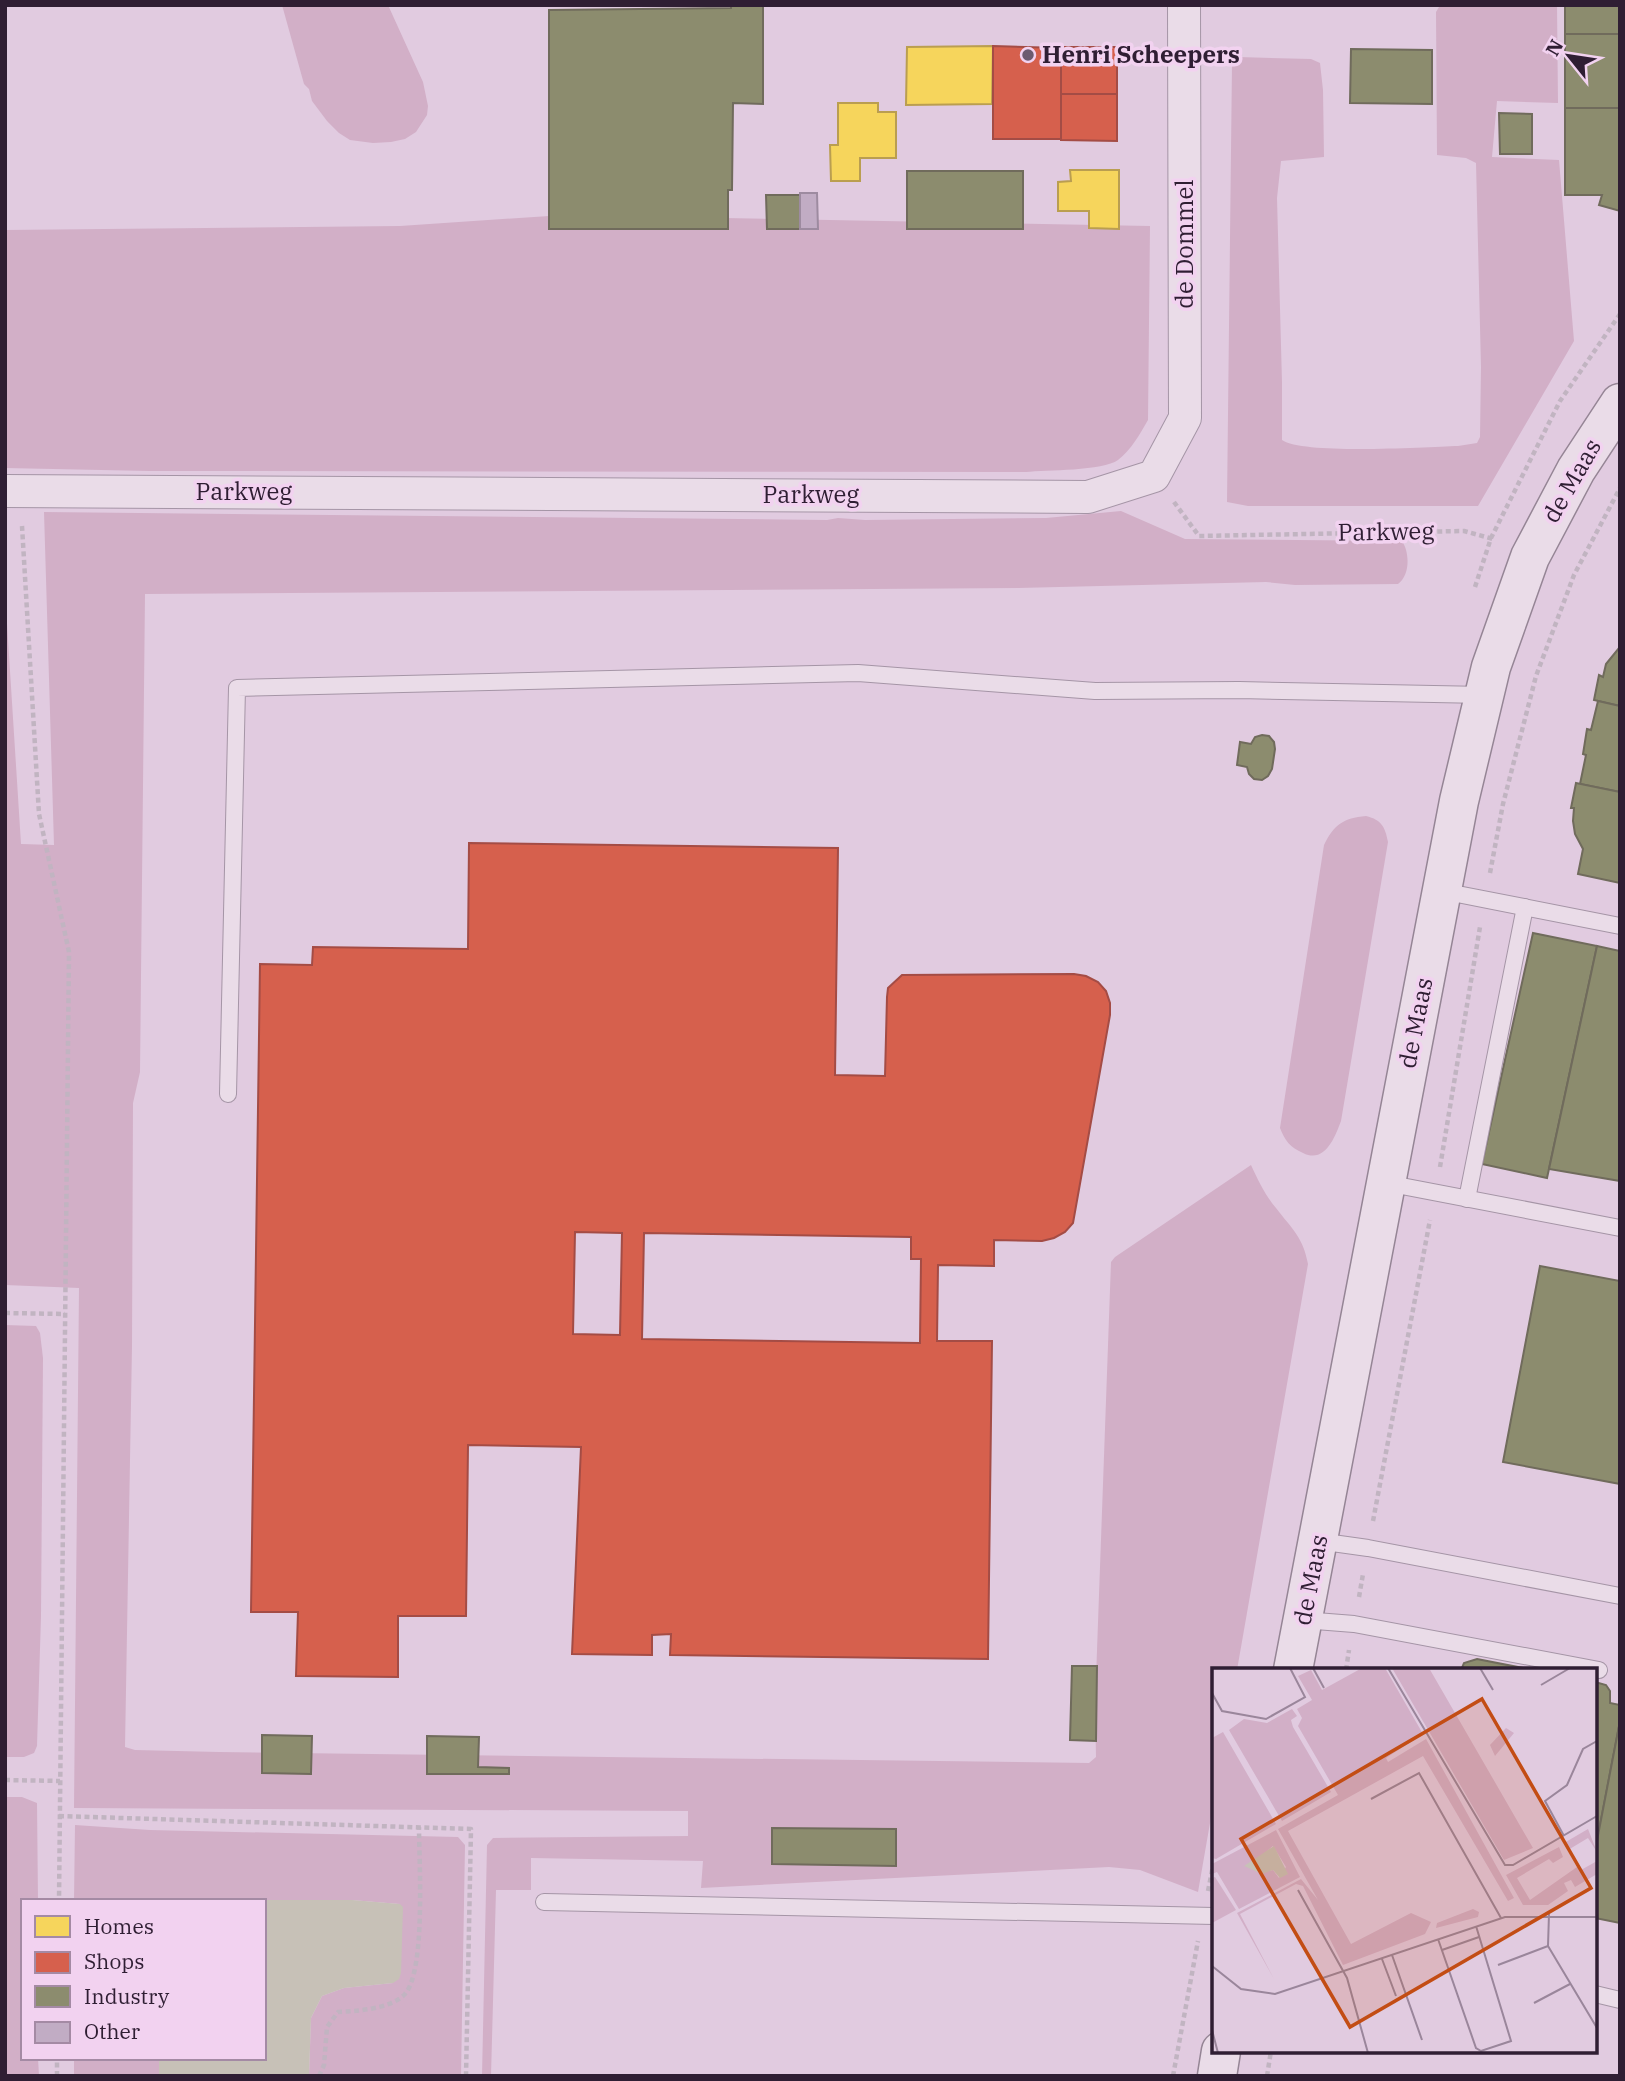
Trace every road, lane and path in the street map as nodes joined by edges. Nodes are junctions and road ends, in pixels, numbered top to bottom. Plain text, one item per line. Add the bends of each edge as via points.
1 (1184, 5) edge
2 (1620, 403) edge
3 (1154, 476) junction
4 (13, 491) edge
5 (1530, 557) junction
6 (1574, 575) dead end
7 (1484, 695) junction
8 (1441, 891) junction
9 (1525, 907) junction
10 (1620, 926) edge
11 (228, 1094) dead end
12 (1386, 1183) junction
13 (1467, 1199) junction
14 (1620, 1228) edge
15 (5, 1313) edge
16 (65, 1314) junction
17 (1318, 1541) junction
18 (1620, 1596) edge
19 (1303, 1620) junction
20 (1293, 1668) edge
21 (1587, 1668) edge
22 (5, 1780) edge
23 (60, 1781) junction
24 (59, 1816) junction
25 (419, 1827) junction
26 (1212, 1879) edge
27 (59, 1899) edge
28 (544, 1902) dead end
29 (1208, 1916) edge
30 (1597, 1994) edge
31 (1620, 2000) edge
32 (1221, 2053) edge
33 (1272, 2053) edge
34 (319, 2076) edge
35 (466, 2076) edge
36 (1173, 2076) edge
37 (1217, 2076) edge
38 (1267, 2076) edge

1 - 3 street, de Dommel via 1185,418
2 - 5 street, de Maas via 1576,470
3 - 4 street, Parkweg via 1088,497
3 - 5 path, Parkweg via 1199,536 1464,531
4 - 16 path via 39,814 69,952
5 - 6 path, Parkweg
5 - 7 street, de Maas
7 - 8 street, de Maas
7 - 11 lane via 1095,691 858,673 237,688
8 - 9 lane
8 - 12 street, de Maas
9 - 10 lane
9 - 13 lane
12 - 13 lane
12 - 17 street, de Maas
13 - 14 lane
15 - 16 path
16 - 23 path
17 - 18 lane
17 - 19 street, de Maas
19 - 20 street, de Maas
19 - 21 lane via 1354,1624
22 - 23 path
23 - 24 path
24 - 25 path
24 - 27 path
25 - 34 path via 414,1975 404,1995 375,2009 338,2012 327,2027
25 - 35 path via 471,1829
26 - 29 path
28 - 29 lane
29 - 36 path
30 - 31 lane
32 - 37 street
33 - 38 path

